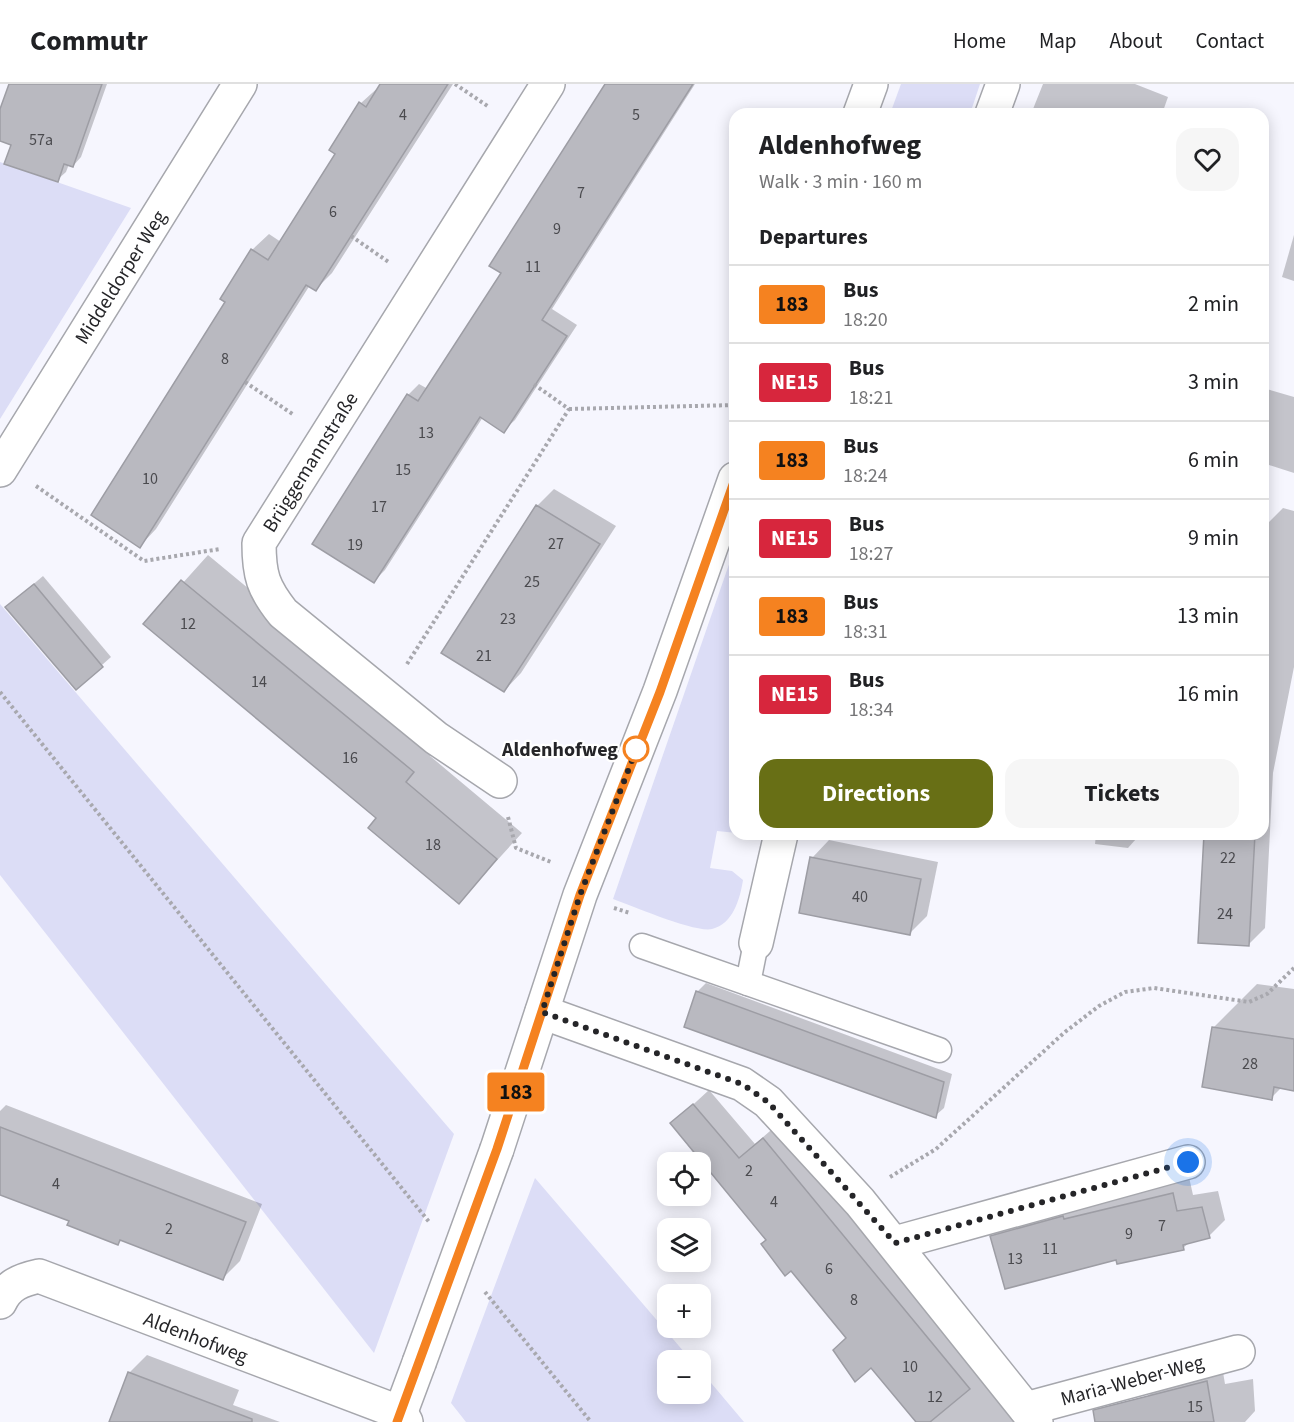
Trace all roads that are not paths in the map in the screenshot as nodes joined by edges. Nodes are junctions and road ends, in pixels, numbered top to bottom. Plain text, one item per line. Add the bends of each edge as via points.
1 (240, 84) edge
2 (549, 84) edge
3 (871, 84) edge
4 (1003, 84) edge
5 (863, 108) edge
6 (994, 108) edge
7 (2, 467) edge
8 (729, 496) edge
9 (500, 781) dead end
10 (780, 840) edge
11 (756, 943) joint
12 (642, 946) dead end
13 (748, 983) junction
14 (542, 1012) junction
15 (939, 1050) dead end
16 (1188, 1162) dead end
17 (895, 1243) junction
18 (0, 1302) edge
19 (1239, 1352) dead end
20 (1031, 1416) edge
21 (401, 1419) edge

1 - 7 street, Middeldorper Weg
2 - 9 street, Brüggemannstraße via 259,543 259,570 268,594 283,613 436,738
3 - 5 street
4 - 6 street
8 - 14 street via 660,692 580,895
10 - 11 street
11 - 13 lane
12 - 13 lane
13 - 15 lane
14 - 17 street, Maria-Weber-Weg via 742,1084 768,1102
14 - 21 street, bridge
16 - 17 street
17 - 20 street, Maria-Weber-Weg
18 - 21 street, Aldenhofweg via 5,1292 21,1280 39,1276
19 - 20 street, Maria-Weber-Weg

